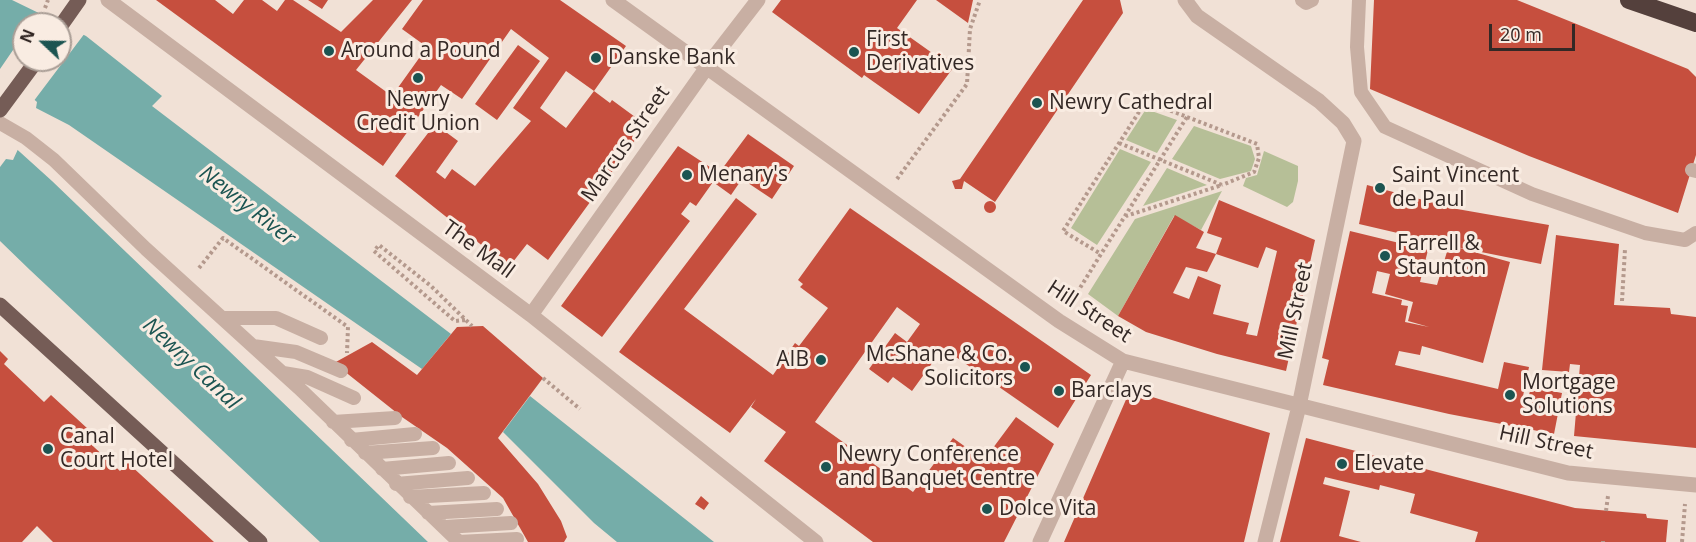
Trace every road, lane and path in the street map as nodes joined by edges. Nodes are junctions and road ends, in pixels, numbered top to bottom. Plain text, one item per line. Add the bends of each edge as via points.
1 (108, 0) edge
2 (613, 0) edge
3 (758, 0) edge
4 (980, 0) edge
5 (1185, 0) edge
6 (1302, 0) edge
7 (1312, 0) edge
8 (1359, 0) edge
9 (1629, 0) edge
10 (1696, 22) edge
11 (707, 67) junction
12 (28, 72) edge
13 (0, 110) edge
14 (1187, 117) junction
15 (0, 123) edge
16 (1119, 143) junction
17 (1161, 160) junction
18 (1222, 185) junction
19 (886, 195) junction
20 (1125, 216) junction
21 (1696, 233) edge
22 (1625, 242) dead end
23 (1101, 254) junction
24 (192, 276) dead end
25 (1622, 301) dead end
26 (0, 305) edge
27 (531, 315) junction
28 (224, 318) junction
29 (465, 320) junction
30 (1059, 321) junction
31 (472, 326) dead end
32 (321, 338) dead end
33 (253, 346) junction
34 (347, 356) dead end
35 (1123, 361) junction
36 (341, 371) dead end
37 (281, 372) junction
38 (543, 378) dead end
39 (354, 398) dead end
40 (1299, 406) junction
41 (580, 409) dead end
42 (395, 418) dead end
43 (333, 422) junction
44 (415, 434) dead end
45 (351, 440) junction
46 (434, 448) dead end
47 (365, 453) junction
48 (449, 463) dead end
49 (381, 469) junction
50 (468, 478) dead end
51 (396, 484) junction
52 (1691, 485) edge
53 (484, 493) dead end
54 (410, 497) junction
55 (497, 509) dead end
56 (428, 513) junction
57 (511, 524) dead end
58 (445, 527) junction
59 (517, 539) dead end
60 (260, 542) edge
61 (459, 542) edge
62 (816, 542) edge
63 (1040, 542) edge
64 (1265, 542) edge
65 (1682, 542) edge

1 - 27 street, The Mall
2 - 11 street, Hill Street
3 - 11 street, Marcus Street
4 - 19 path via 970,29 967,84
5 - 40 street, Mill Street via 1197,16 1319,101 1343,123 1354,141
6 - 7 lane
8 - 21 lane via 1365,24 1361,92 1384,128 1532,194 1645,233 1685,240
9 - 10 highway
11 - 19 street, Hill Street
11 - 27 street, Marcus Street
12 - 13 main road
14 - 16 path via 1146,100
14 - 17 path
14 - 18 path via 1257,144 1259,158 1254,172
15 - 28 lane via 54,160
16 - 17 path
16 - 23 path via 1064,231
17 - 18 path
17 - 20 path
18 - 20 path
19 - 30 street, Hill Street
20 - 23 path
22 - 25 path
23 - 30 path
24 - 34 path via 223,238 348,327
26 - 60 main road
27 - 62 street, The Mall
28 - 32 lane via 276,318
28 - 33 lane
29 - 29 path via 455,321 374,251 379,244
29 - 31 path
30 - 35 street, Hill Street
33 - 36 lane via 296,352
33 - 37 lane
35 - 40 street, Hill Street
35 - 63 street
37 - 39 lane via 307,377
37 - 43 lane
38 - 41 path
40 - 52 street, Hill Street via 1568,473
40 - 64 street, Mill Street
42 - 43 lane
43 - 45 lane
44 - 45 lane
45 - 47 lane
46 - 47 lane
47 - 49 lane
48 - 49 lane
49 - 51 lane
50 - 51 lane
51 - 54 lane
52 - 65 path
53 - 54 lane
54 - 56 lane
55 - 56 lane
56 - 58 lane
57 - 58 lane
58 - 61 lane
59 - 61 lane

